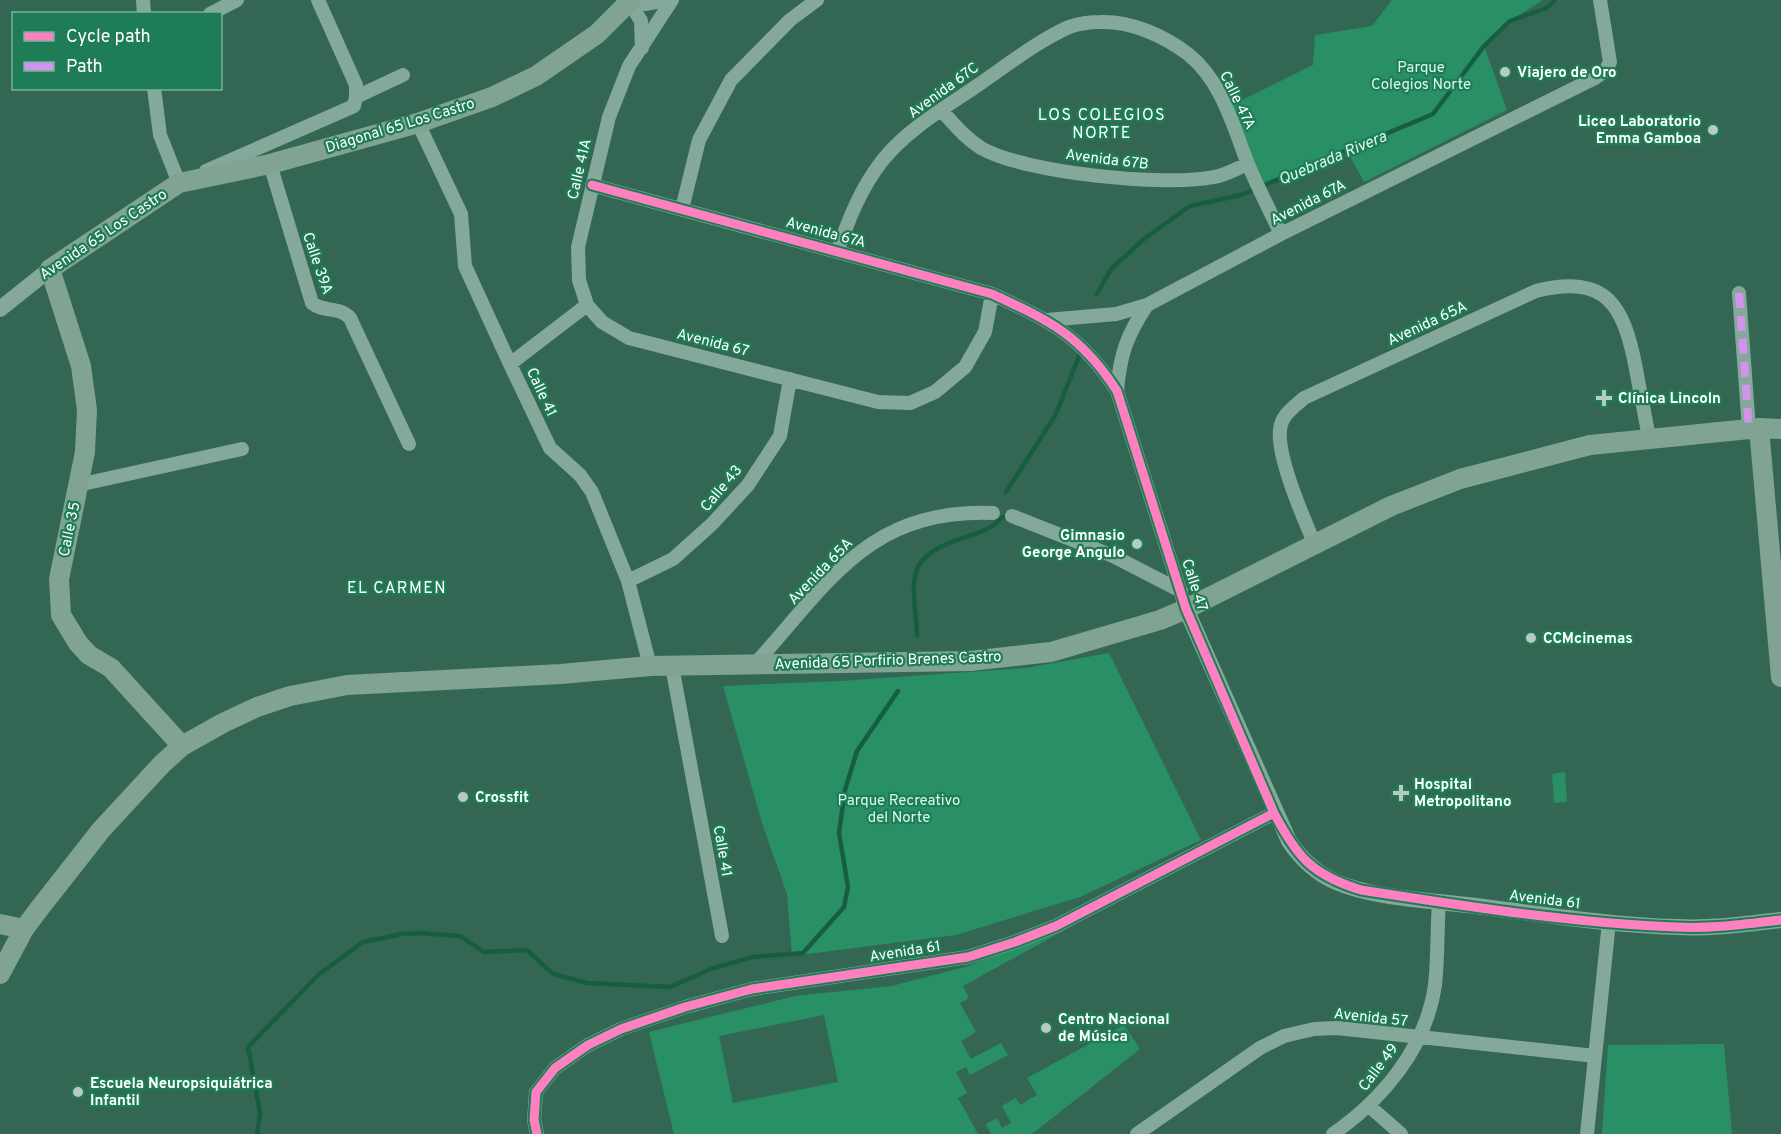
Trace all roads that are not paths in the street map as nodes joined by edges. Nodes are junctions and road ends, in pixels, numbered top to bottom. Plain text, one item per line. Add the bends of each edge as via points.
1 (237, 0) edge
2 (318, 0) edge
3 (662, 0) edge
4 (672, 0) edge
5 (817, 0) edge
6 (1600, 0) edge
7 (630, 1) edge
8 (214, 12) edge
9 (1121, 23) joint
10 (642, 48) junction
11 (403, 75) dead end
12 (154, 90) edge
13 (356, 97) junction
14 (941, 110) junction
15 (418, 123) junction
16 (270, 164) junction
17 (1248, 164) junction
18 (179, 183) junction
19 (592, 184) junction
20 (682, 209) junction
21 (1281, 234) junction
22 (838, 250) junction
23 (50, 269) junction
24 (1739, 293) dead end
25 (992, 294) junction
26 (1147, 304) junction
27 (587, 305) junction
28 (0, 309) edge
29 (1047, 320) junction
30 (510, 364) junction
31 (790, 379) junction
32 (1117, 391) junction
33 (1754, 429) junction
34 (1781, 429) edge
35 (1649, 438) junction
36 (409, 444) dead end
37 (242, 448) dead end
38 (78, 485) junction
39 (993, 513) dead end
40 (1012, 516) dead end
41 (1315, 545) junction
42 (628, 581) junction
43 (1183, 600) junction
44 (755, 664) junction
45 (650, 666) junction
46 (672, 666) junction
47 (1781, 677) edge
48 (182, 746) junction
49 (1274, 813) junction
50 (1311, 868) joint
51 (1439, 902) junction
52 (1781, 920) edge
53 (1609, 922) junction
54 (0, 924) edge
55 (24, 929) junction
56 (722, 936) dead end
57 (0, 942) edge
58 (3, 969) edge
59 (1419, 1039) junction
60 (1596, 1056) junction
61 (1369, 1106) junction
62 (537, 1134) edge
63 (1137, 1134) edge
64 (1333, 1134) edge
65 (1401, 1134) edge
66 (1587, 1134) edge

1 - 8 street
2 - 13 street via 356,85
3 - 7 street
4 - 10 street, Calle 41A
5 - 20 street via 790,20 731,80 699,140
6 - 21 street, Avenida 67A via 1610,62 1605,71
7 - 10 street via 641,21
7 - 15 main road, Diagonal 65 Los Castro via 597,34 536,76 492,97
9 - 14 street, Avenida 67C via 1100,21 1072,26 1047,38
9 - 17 street, Calle 47A via 1172,43 1205,70 1220,94
10 - 19 street, Calle 41A via 629,66 609,117
11 - 13 street
12 - 18 street via 160,135
13 - 18 street via 354,106
14 - 17 street, Avenida 67B via 982,148 1022,164 1160,182 1216,177
14 - 22 street, Avenida 67C via 883,159 851,213
15 - 16 main road, Diagonal 65 Los Castro
15 - 30 street, Calle 41 via 461,214 465,266
16 - 18 main road, Diagonal 65 Los Castro
16 - 36 street, Calle 39A via 312,303 318,308 345,312 350,318
17 - 21 street, Calle 47A
18 - 23 main road, Avenida 65 Los Castro
19 - 20 street, Avenida 67A
19 - 27 street, Calle 41A via 578,248 579,279
20 - 22 street, Avenida 67A
21 - 26 street, Avenida 67A
22 - 25 street, Avenida 67A
23 - 28 street, Avenida 65 Los Castro
23 - 38 main road, Calle 35 via 81,366 87,410 85,452
24 - 33 street
25 - 29 street, Avenida 67A
25 - 31 street, Avenida 67 via 985,332 965,366 935,392 910,403 878,402
26 - 29 street, Avenida 67A via 1116,314
26 - 32 street, Calle 47 via 1130,330 1120,358
27 - 30 street
27 - 31 street, Avenida 67 via 602,322 629,338
29 - 32 street, Calle 47 via 1075,339 1099,363
30 - 42 street, Calle 41 via 550,448 580,475 592,492
31 - 42 street, Calle 43 via 780,436 748,485 674,559
32 - 43 street, Calle 47
33 - 34 main road, Avenida 65 Porfirio Brenes Castro
33 - 35 main road, Avenida 65 Porfirio Brenes Castro
33 - 47 main road
35 - 41 main road, Avenida 65 Porfirio Brenes Castro via 1590,445 1460,479 1391,506
35 - 41 street, Avenida 65A via 1629,333 1621,313 1606,297 1585,287 1561,285 1536,291 1304,398 1286,413 1280,430 1285,462
37 - 38 street
38 - 48 main road, Calle 35 via 59,579 61,615 89,655 111,668
39 - 44 street, Avenida 65A via 941,514 879,537 853,556
40 - 43 street via 1113,556
41 - 43 main road, Avenida 65 Porfirio Brenes Castro
42 - 45 street, Calle 41
43 - 44 main road, Avenida 65 Porfirio Brenes Castro via 1160,620 1051,652 970,661
43 - 49 street, Calle 47
44 - 46 main road, Avenida 65 Porfirio Brenes Castro
45 - 46 main road, Avenida 65 Porfirio Brenes Castro
45 - 48 main road, Avenida 65 Porfirio Brenes Castro via 334,687 257,707
46 - 56 street, Calle 41
48 - 55 main road, Avenida 65 Porfirio Brenes Castro via 101,830
49 - 50 street, Calle 47 via 1289,841
49 - 62 street, Avenida 61 via 1056,926 1015,942 968,957 752,989 621,1029 588,1045 555,1068 536,1092
50 - 51 street, Avenida 61 via 1361,890
51 - 53 street, Avenida 61
51 - 59 street, Calle 49 via 1434,986
52 - 53 street, Avenida 61 via 1720,927
53 - 60 street
54 - 55 main road
55 - 58 main road, Avenida 65 Porfirio Brenes Castro
57 - 58 main road
59 - 60 street, Avenida 57
59 - 61 street, Calle 49
59 - 63 street, Avenida 57 via 1337,1028 1284,1036 1260,1048
60 - 66 street
61 - 64 street
61 - 65 street, Calle 49

